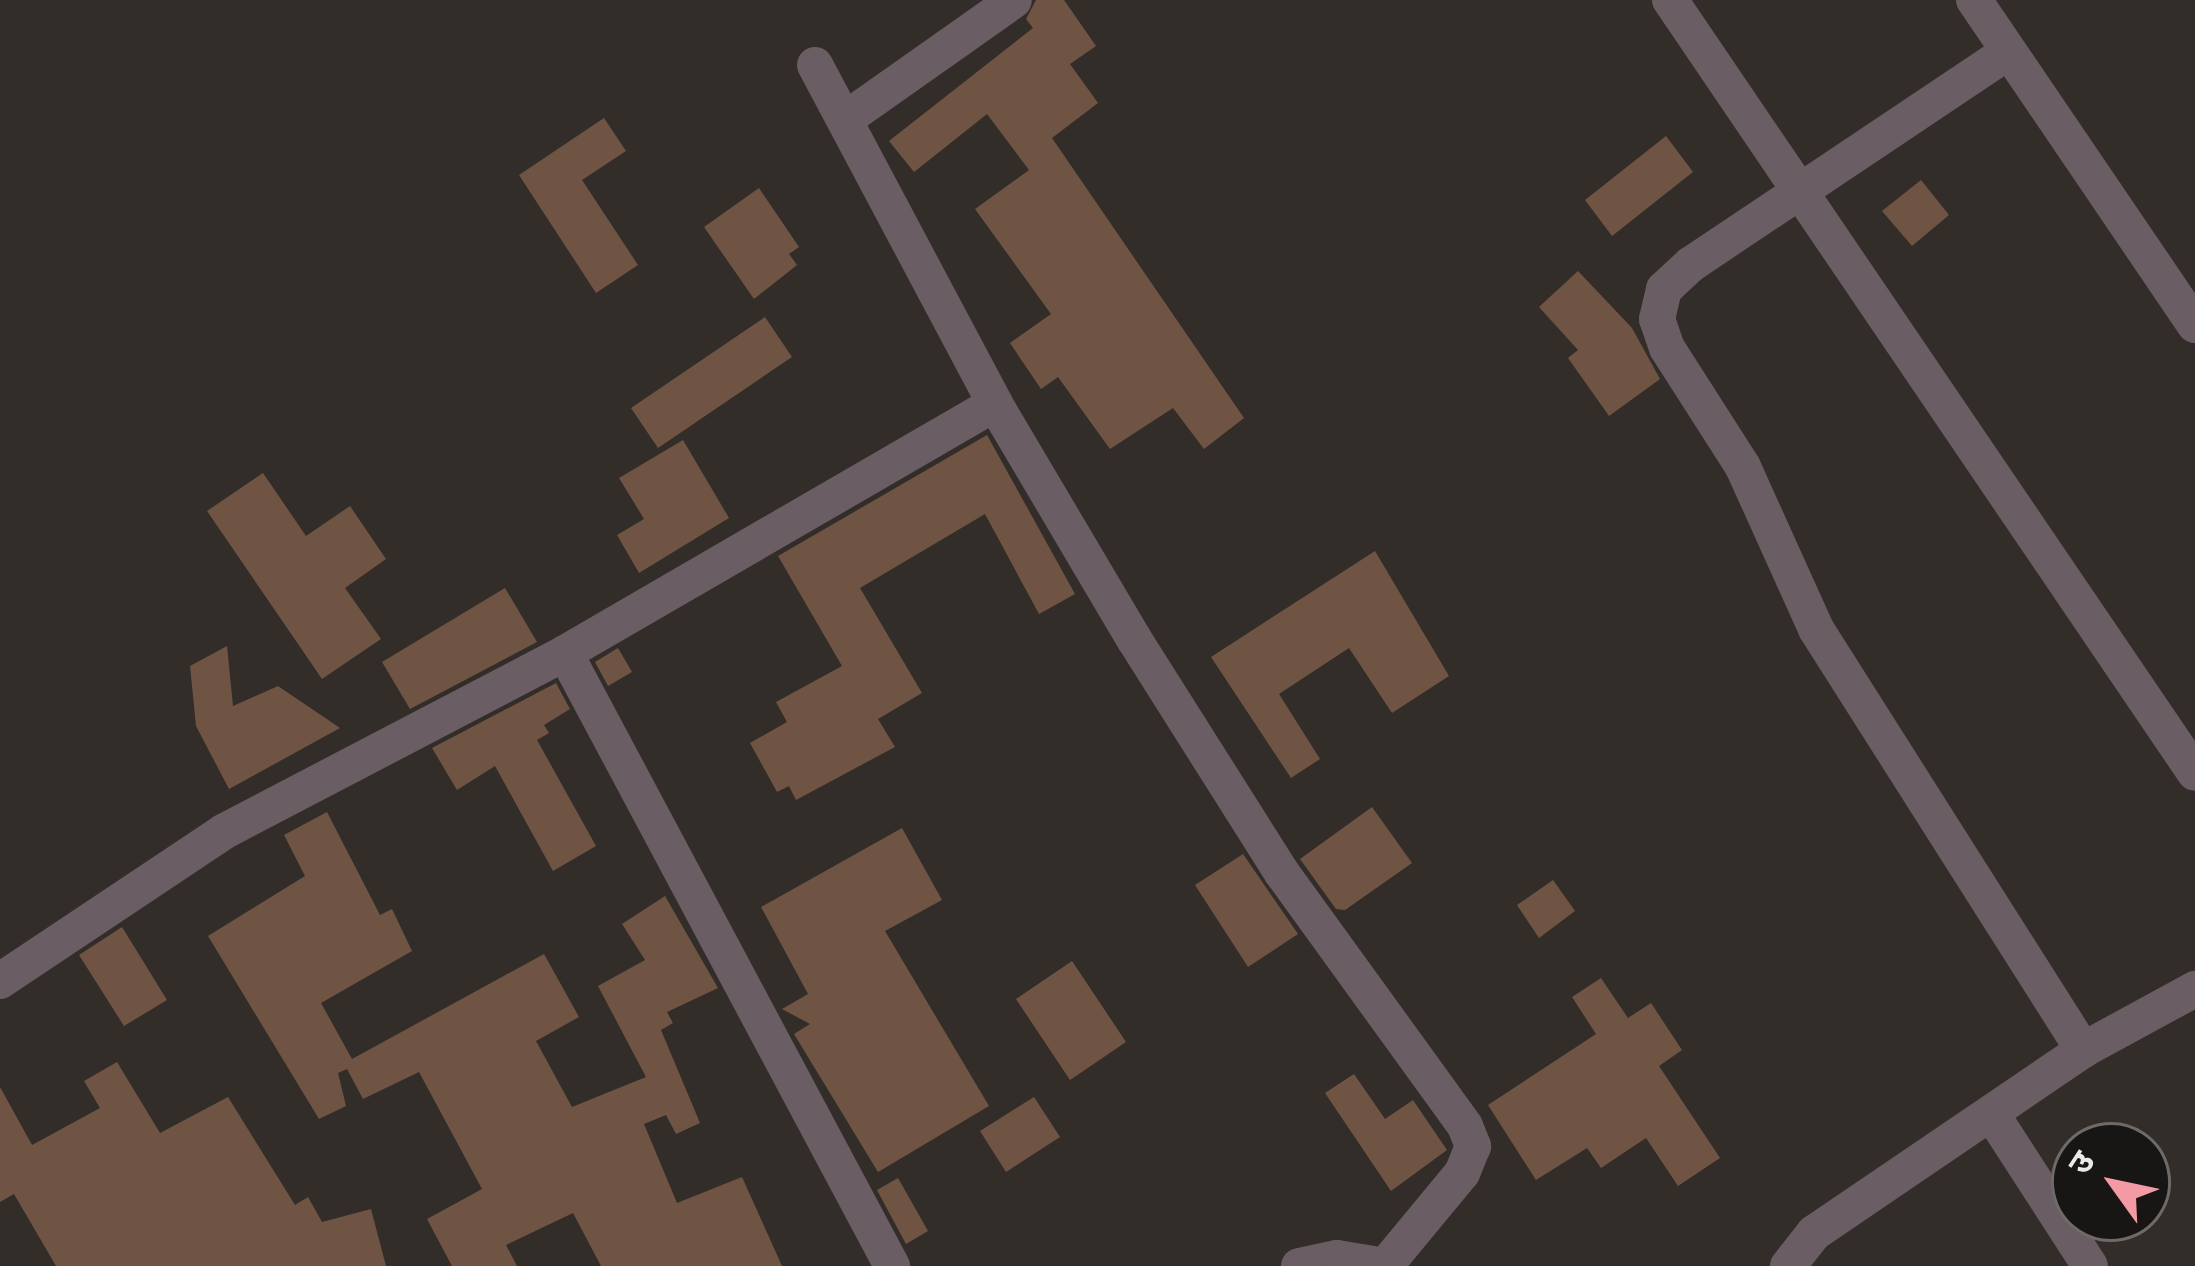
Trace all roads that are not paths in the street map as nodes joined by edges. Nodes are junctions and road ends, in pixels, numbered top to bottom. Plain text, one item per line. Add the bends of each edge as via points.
1 (1014, 0) edge
2 (1670, 0) edge
3 (1974, 0) edge
4 (2008, 52) junction
5 (815, 65) dead end
6 (847, 118) junction
7 (1803, 189) junction
8 (2195, 325) edge
9 (995, 404) junction
10 (565, 652) junction
11 (2195, 772) edge
12 (0, 981) edge
13 (2195, 989) edge
14 (2083, 1050) junction
15 (1991, 1113) junction
16 (892, 1266) edge
17 (1299, 1266) edge
18 (1385, 1266) edge
19 (1788, 1266) edge
20 (2090, 1266) edge

1 - 6 street
2 - 7 street
3 - 4 street
4 - 7 street
4 - 8 street
5 - 6 street
6 - 9 street
7 - 11 street
7 - 14 street via 1691,264 1664,289 1657,319 1743,467 1839,668
9 - 10 street
9 - 18 street via 1282,872 1465,1126 1473,1146 1462,1173
10 - 12 street via 223,832
10 - 16 street
13 - 14 street
14 - 15 street
15 - 19 street via 1814,1233
15 - 20 street
17 - 18 street via 1337,1258

